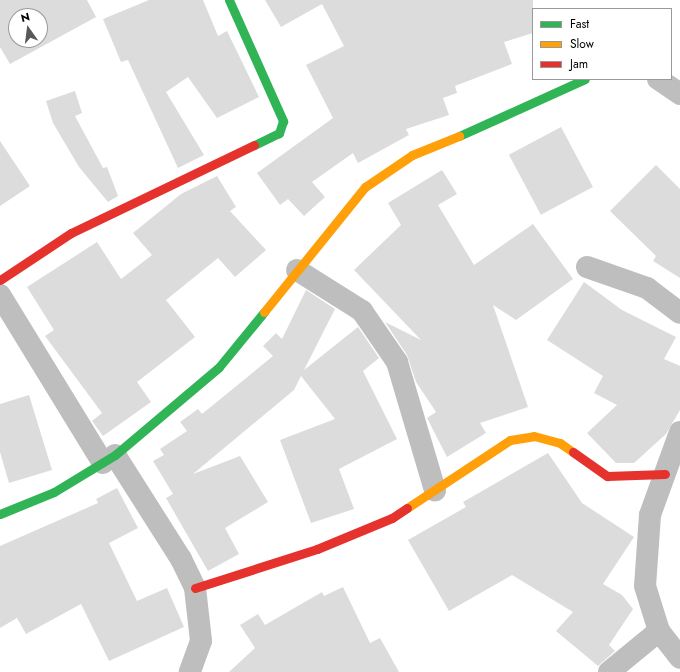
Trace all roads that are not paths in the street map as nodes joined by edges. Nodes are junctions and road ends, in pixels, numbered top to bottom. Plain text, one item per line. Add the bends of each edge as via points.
1 (229, 0) edge
2 (583, 80) edge
3 (659, 80) edge
4 (680, 94) edge
5 (587, 267) dead end
6 (296, 270) junction
7 (0, 280) edge
8 (0, 296) edge
9 (680, 313) edge
10 (680, 432) edge
11 (109, 459) junction
12 (665, 474) junction
13 (435, 490) junction
14 (0, 514) edge
15 (195, 588) junction
16 (659, 631) junction
17 (680, 658) edge
18 (190, 672) edge
19 (610, 672) edge

1 - 7 street via 283,120 279,133 71,233
2 - 6 street via 519,111 412,155 365,186
3 - 4 street
5 - 9 street via 647,288
6 - 11 street via 219,366
6 - 13 street via 362,311 397,362
8 - 11 street
10 - 12 street
11 - 14 street via 54,492
11 - 15 street via 181,559
12 - 13 street via 607,476 560,443 534,436 510,440
12 - 16 street via 650,514 645,586
13 - 15 street via 392,518 317,549
15 - 18 street via 201,641
16 - 17 street
16 - 19 street

